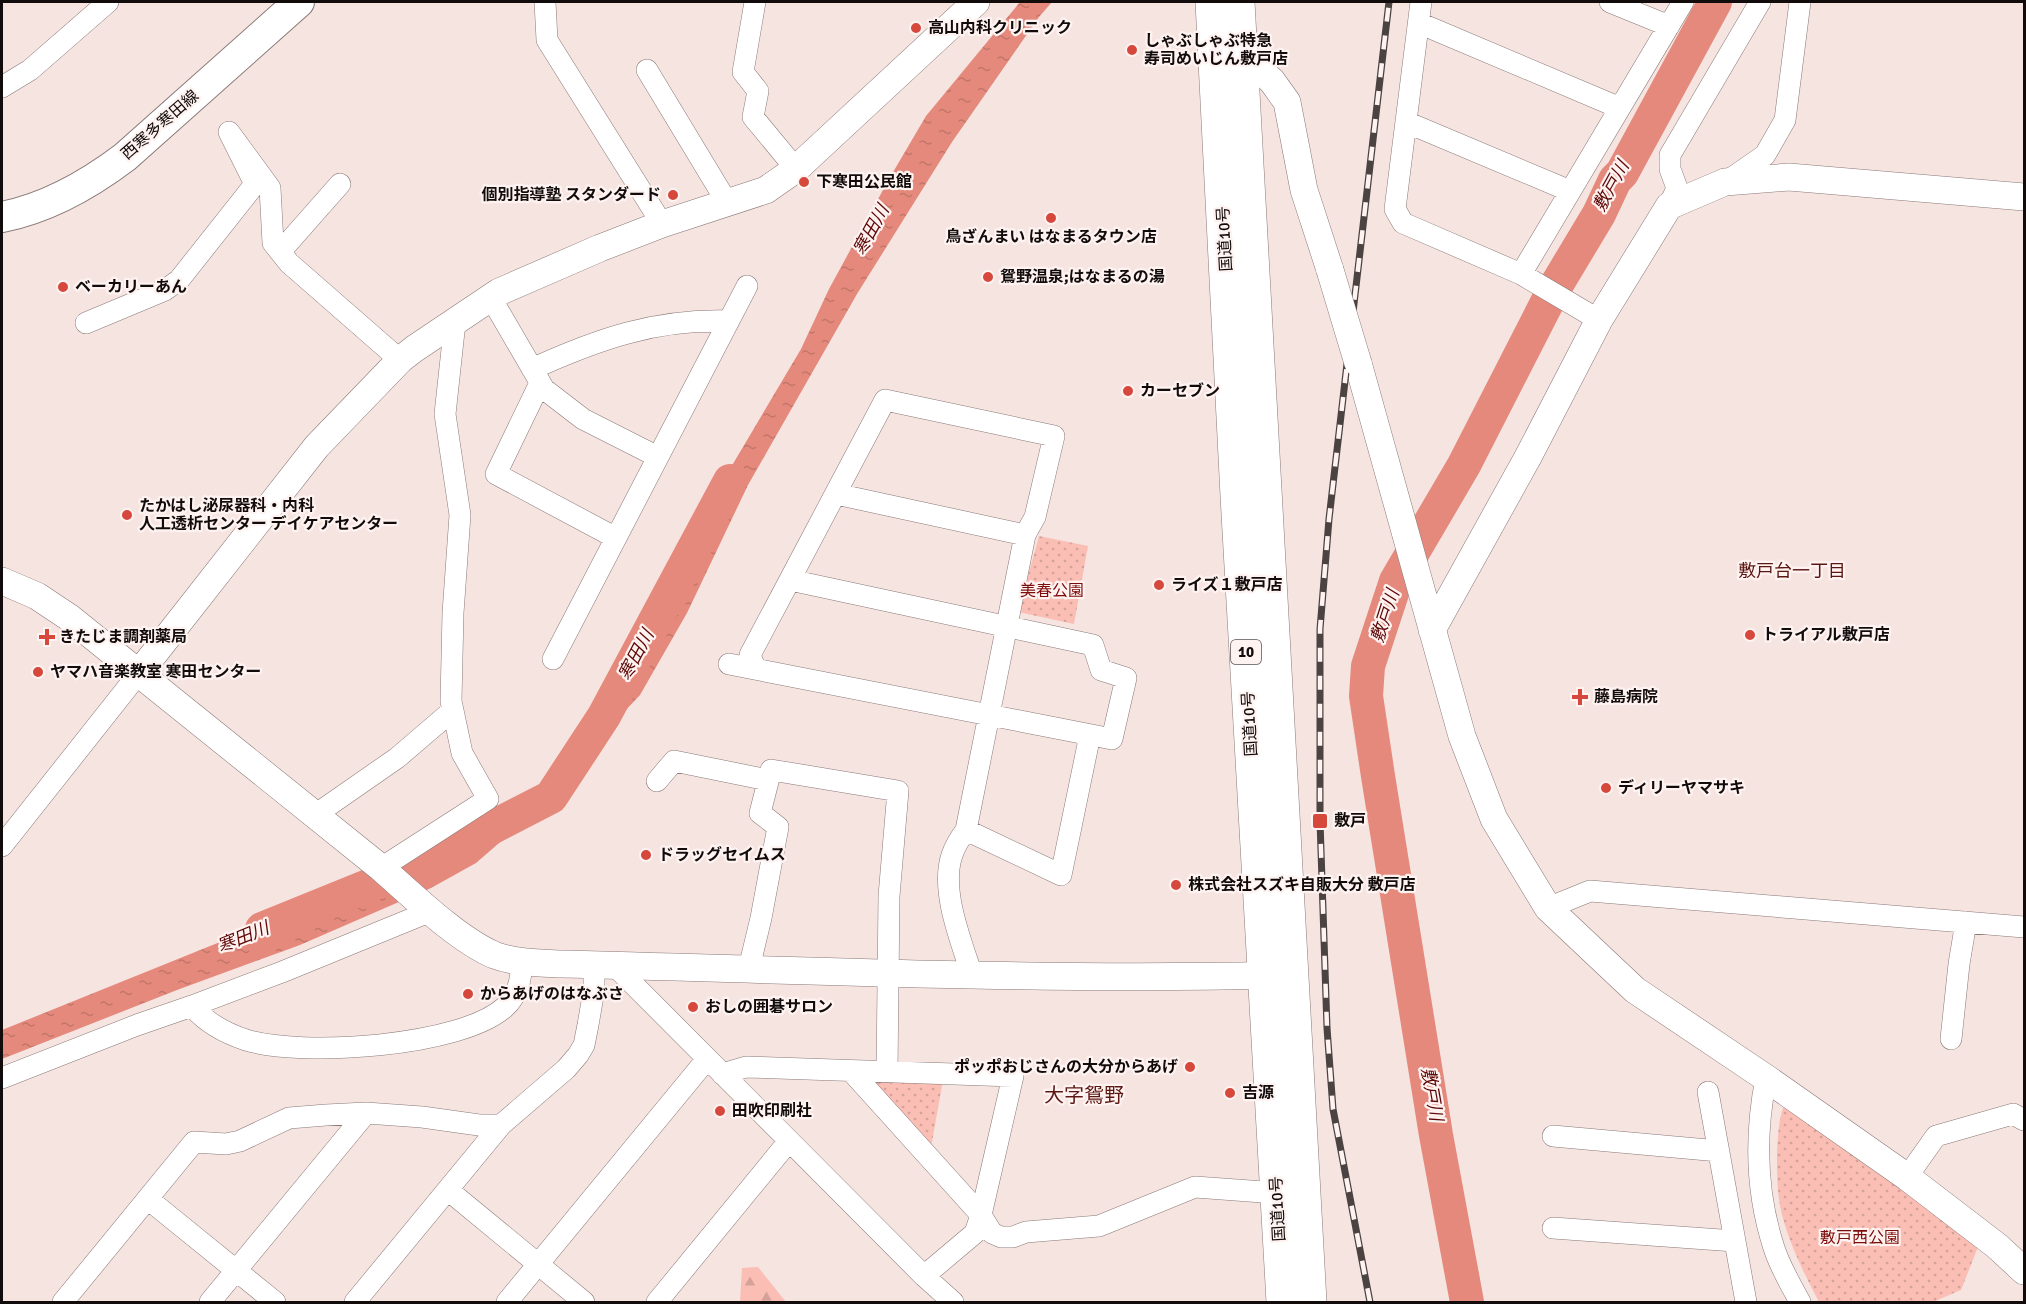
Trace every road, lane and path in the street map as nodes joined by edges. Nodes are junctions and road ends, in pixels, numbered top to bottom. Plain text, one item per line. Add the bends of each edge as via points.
1 (108, 2) edge
2 (299, 2) edge
3 (545, 2) edge
4 (755, 2) edge
5 (976, 2) edge
6 (1421, 2) edge
7 (1610, 2) edge
8 (1683, 2) edge
9 (1760, 2) edge
10 (1800, 2) edge
11 (1221, 6) edge
12 (1419, 23) junction
13 (1669, 26) junction
14 (1241, 52) junction
15 (647, 70) dead end
16 (2, 87) edge
17 (1620, 108) junction
18 (1406, 122) junction
19 (796, 169) junction
20 (1725, 182) junction
21 (340, 184) dead end
22 (1570, 191) junction
23 (2025, 197) edge
24 (728, 204) junction
25 (1670, 206) junction
26 (2, 217) edge
27 (662, 224) junction
28 (280, 252) junction
29 (1529, 278) junction
30 (747, 286) dead end
31 (491, 298) junction
32 (1592, 315) junction
33 (729, 321) junction
34 (455, 322) junction
35 (86, 323) dead end
36 (400, 360) junction
37 (536, 376) junction
38 (658, 457) junction
39 (836, 494) junction
40 (1025, 535) junction
41 (616, 538) junction
42 (790, 580) junction
43 (2, 581) edge
44 (1006, 626) junction
45 (1432, 630) junction
46 (553, 659) dead end
47 (729, 664) dead end
48 (755, 668) junction
49 (139, 674) junction
50 (453, 710) junction
51 (989, 715) junction
52 (1090, 735) junction
53 (768, 780) junction
54 (657, 781) dead end
55 (315, 815) junction
56 (966, 830) junction
57 (2, 846) edge
58 (381, 868) junction
59 (427, 908) junction
60 (1548, 908) junction
61 (1966, 922) junction
62 (2025, 927) edge
63 (522, 961) junction
64 (604, 965) junction
65 (749, 968) junction
66 (889, 972) junction
67 (972, 975) junction
68 (1278, 975) junction
69 (192, 1006) junction
70 (1951, 1039) dead end
71 (707, 1059) junction
72 (851, 1071) junction
73 (887, 1072) junction
74 (722, 1074) junction
75 (2, 1077) edge
76 (1766, 1078) junction
77 (1708, 1092) dead end
78 (366, 1113) junction
79 (2025, 1120) edge
80 (501, 1125) junction
81 (1553, 1136) dead end
82 (789, 1141) junction
83 (1719, 1151) junction
84 (1907, 1177) junction
85 (448, 1190) junction
86 (1277, 1193) junction
87 (148, 1199) junction
88 (981, 1215) junction
89 (1553, 1228) dead end
90 (1735, 1241) junction
91 (538, 1265) junction
92 (236, 1271) junction
93 (2025, 1271) edge
94 (924, 1276) junction
95 (63, 1302) edge
96 (210, 1302) edge
97 (275, 1302) edge
98 (355, 1302) edge
99 (507, 1302) edge
100 (584, 1302) edge
101 (657, 1302) edge
102 (953, 1302) edge
103 (1283, 1302) edge
104 (1310, 1302) edge
105 (1746, 1302) edge
106 (1800, 1302) edge

1 - 16 street via 30,70
2 - 26 main road, 西寒多寒田線 via 108,170 53,201
3 - 27 street via 547,40
4 - 19 street via 743,72 758,91 753,117
5 - 19 street
6 - 12 street
7 - 13 street
8 - 13 street
9 - 25 street via 1670,156 1677,188
10 - 20 street via 1785,120 1765,155
11 - 14 highway, 国道10号 / 10
11 - 68 highway, 国道10号 / 10 via 1237,496
12 - 17 street
12 - 18 street
13 - 17 street
14 - 45 street, bridge via 1272,81 1287,102 1304,190 1358,363
14 - 68 highway, 国道10号 / 10
15 - 24 street
17 - 22 street
18 - 22 street
18 - 29 street via 1395,209 1403,224
19 - 24 street via 766,190
20 - 23 street via 1789,177
20 - 25 street
21 - 28 street
22 - 29 street
24 - 27 street
25 - 32 street
27 - 31 street
28 - 35 street via 273,243 270,188 229,132 255,184 178,280 165,290
28 - 36 street
29 - 32 street
30 - 33 street
31 - 34 street
31 - 37 street
32 - 45 street via 1528,457
33 - 37 street via 678,322 622,333 567,353
33 - 38 street
34 - 36 street
34 - 50 street via 445,414 460,515 453,613
36 - 49 street via 317,446
37 - 38 street via 544,389 583,419
37 - 41 street via 496,474
38 - 41 street
39 - 40 street
39 - 40 street via 885,400 1054,436 1035,517
39 - 42 street
40 - 44 street
41 - 46 street
42 - 44 street
42 - 48 street via 750,655
43 - 49 street via 58,609
44 - 51 street
44 - 52 street via 1093,645 1101,670 1126,678 1112,739
45 - 60 street via 1462,736 1494,819
47 - 48 street
48 - 51 street
49 - 55 street
49 - 57 street
50 - 55 street via 397,758
50 - 58 street via 462,753 488,799
51 - 52 street
51 - 56 street
52 - 56 street via 1061,875
53 - 54 street via 674,761
53 - 65 street via 760,813 778,826
53 - 66 street via 771,770 898,791 889,896
55 - 58 street
56 - 67 street via 951,856 948,881
58 - 59 street
59 - 63 street via 481,948
59 - 69 street via 282,972
60 - 61 street via 1590,891
60 - 76 street via 1635,990
61 - 62 street
61 - 70 street
63 - 64 street
63 - 69 street via 519,986 496,1014 456,1031 408,1042 270,1045 216,1027
64 - 65 street
64 - 71 street
64 - 80 street via 578,1055
65 - 66 street
66 - 67 street
66 - 73 street
67 - 68 street
68 - 86 highway, 国道10号 / 10
68 - 104 highway, 国道10号 / 10
69 - 75 street
71 - 74 street
71 - 91 street
72 - 73 street
72 - 74 street via 746,1067
72 - 88 street
73 - 88 street via 1013,1076
74 - 82 street
76 - 84 street
76 - 106 street via 1759,1169 1764,1214 1774,1251
77 - 83 street
78 - 80 street
78 - 87 street via 289,1118 240,1141 194,1142
78 - 92 street
79 - 84 street via 2013,1114 1936,1136
80 - 85 street
81 - 83 street
82 - 94 street
82 - 101 street
83 - 90 street
84 - 93 street
85 - 91 street
85 - 98 street
86 - 88 street via 1195,1187 1098,1226 1026,1232 1013,1237 992,1233
86 - 103 highway, 国道10号 / 10
87 - 92 street
87 - 95 street
88 - 94 street via 975,1233
89 - 90 street
90 - 105 street
91 - 99 street
91 - 100 street
92 - 96 street
92 - 97 street
94 - 102 street

